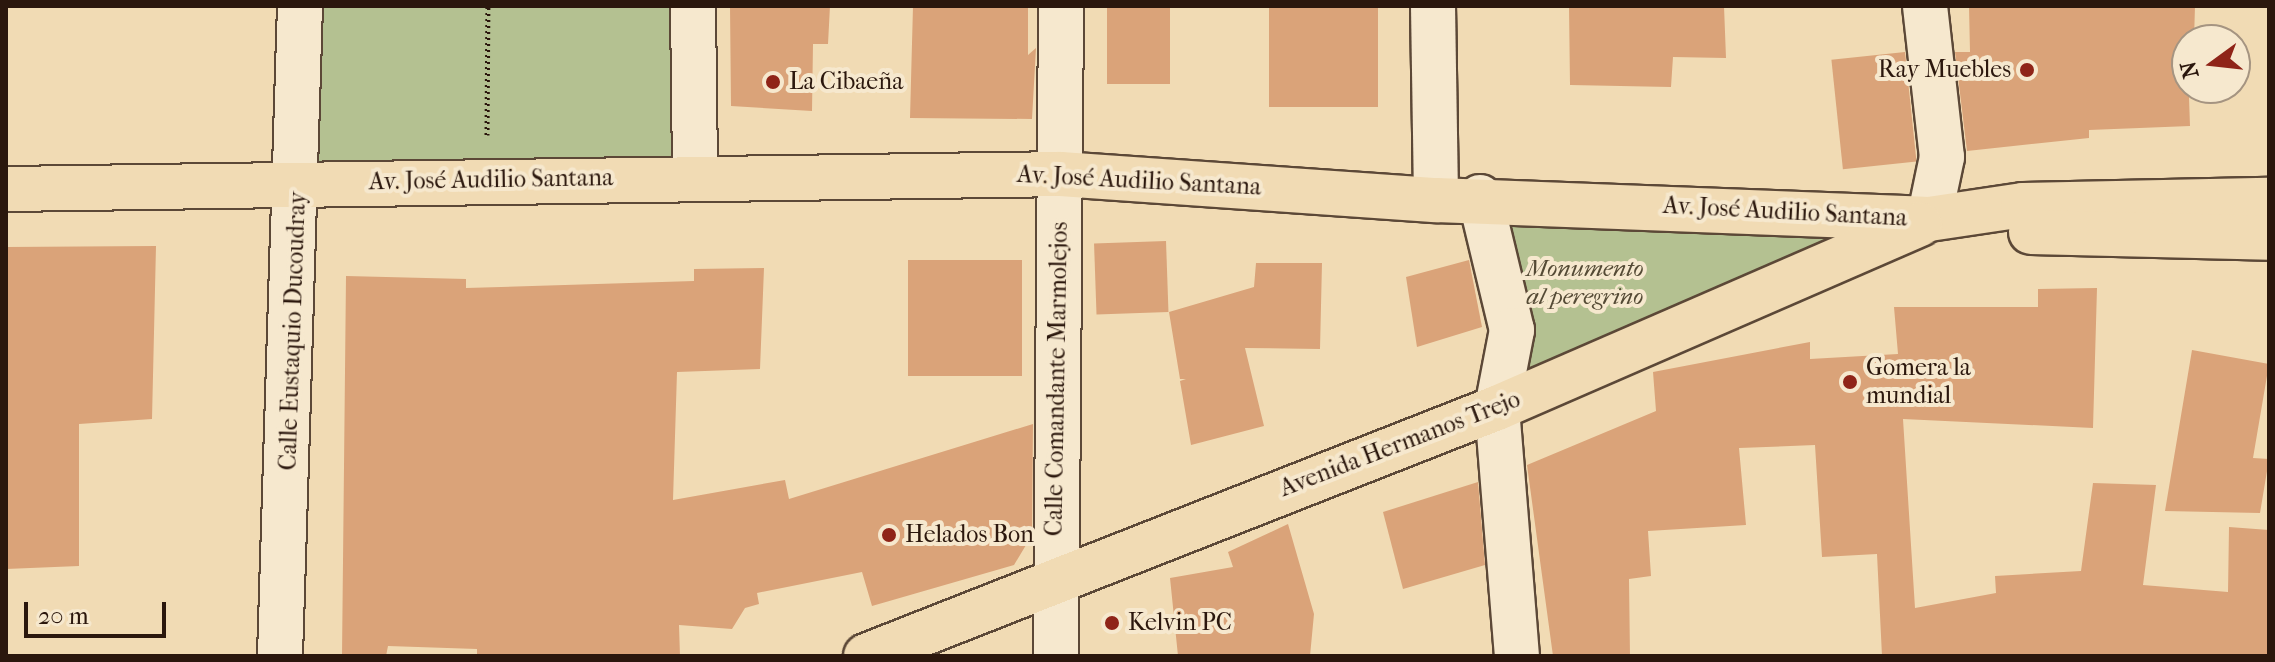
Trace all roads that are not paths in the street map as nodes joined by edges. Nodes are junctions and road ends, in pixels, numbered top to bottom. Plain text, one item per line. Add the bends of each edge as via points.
1 (300, 6) edge
2 (693, 6) edge
3 (1061, 6) edge
4 (1433, 6) edge
5 (1925, 6) edge
6 (1061, 174) junction
7 (695, 178) junction
8 (300, 182) junction
9 (6, 189) edge
10 (1480, 197) junction
11 (1436, 200) junction
12 (2269, 200) edge
13 (1929, 219) junction
14 (2269, 238) edge
15 (1497, 408) junction
16 (1054, 579) junction
17 (280, 656) edge
18 (866, 656) edge
19 (1056, 656) edge
20 (1517, 656) edge

1 - 8 street, Calle Eustaquio Ducoudray
2 - 7 street
3 - 6 street, Calle Comandante Marmolejos
4 - 11 street
5 - 13 street via 1942,157
6 - 7 main road, Av. José Audilio Santana
6 - 11 main road, Av. José Audilio Santana
6 - 16 street, Calle Comandante Marmolejos
7 - 8 main road, Av. José Audilio Santana
8 - 9 main road, Av. José Audilio Santana
8 - 17 street, Calle Eustaquio Ducoudray
10 - 11 main road, Av. José Audilio Santana
10 - 13 main road, Av. José Audilio Santana
10 - 15 street via 1512,330
12 - 13 main road, Av. José Audilio Santana via 2023,205
13 - 14 main road via 2040,233
13 - 15 main road, Avenida Hermanos Trejo
15 - 16 main road, Avenida Hermanos Trejo
15 - 20 street
16 - 18 main road, Avenida Hermanos Trejo
16 - 19 street, Calle Comandante Marmolejos

